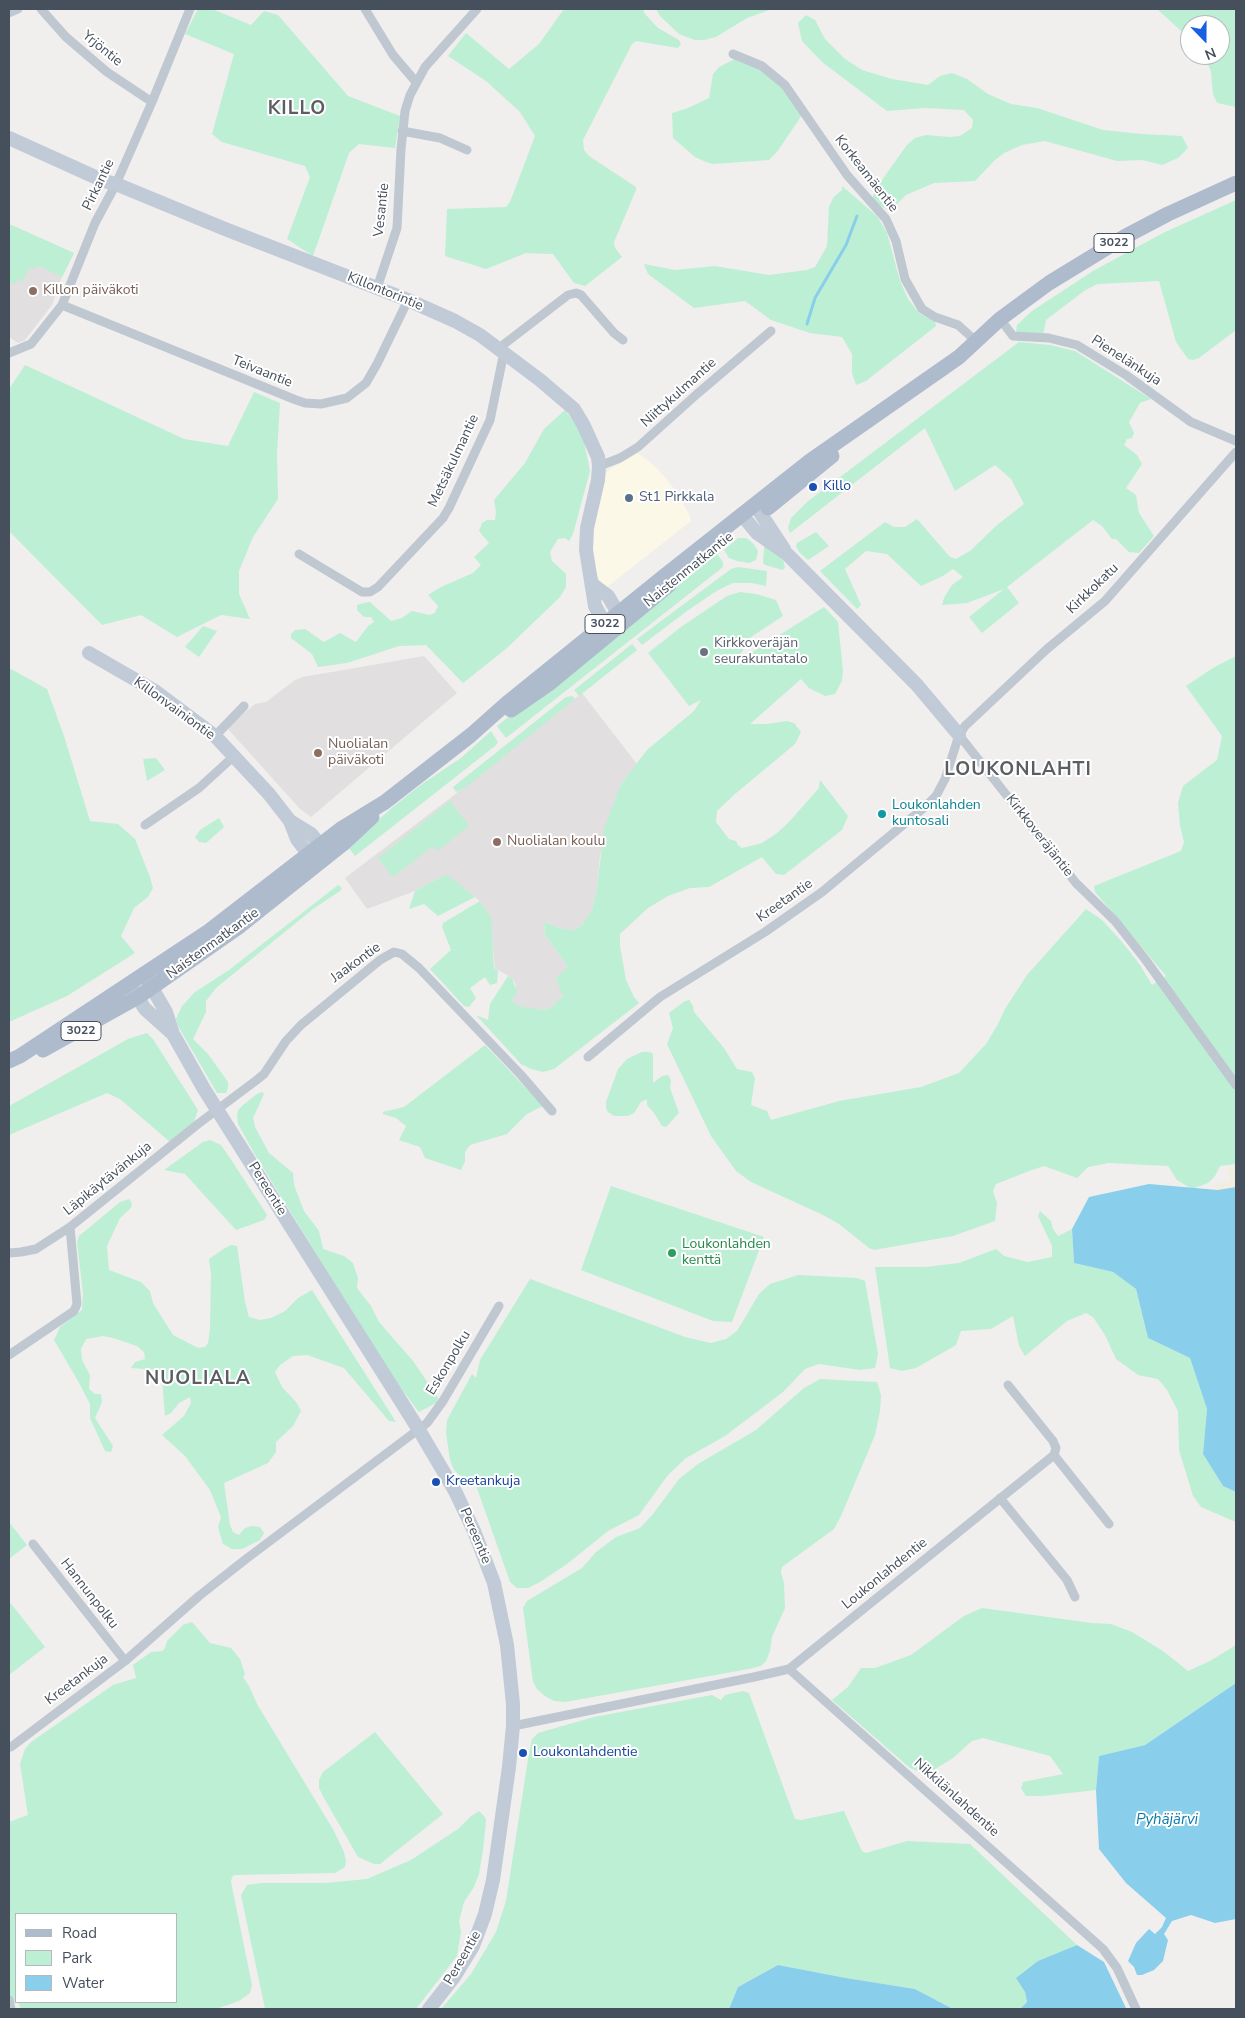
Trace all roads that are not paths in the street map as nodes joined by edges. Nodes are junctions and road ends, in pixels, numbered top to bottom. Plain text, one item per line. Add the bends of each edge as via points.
1 (18, 9) edge
2 (41, 9) edge
3 (190, 9) edge
4 (365, 9) edge
5 (477, 9) edge
6 (9, 13) edge
7 (733, 54) dead end
8 (416, 82) junction
9 (152, 102) junction
10 (402, 132) junction
11 (9, 138) edge
12 (468, 150) dead end
13 (1236, 183) edge
14 (116, 184) junction
15 (377, 288) junction
16 (408, 300) junction
17 (62, 305) junction
18 (1000, 319) junction
19 (771, 331) dead end
20 (975, 339) junction
21 (623, 340) dead end
22 (502, 350) junction
23 (9, 353) edge
24 (1236, 441) edge
25 (1236, 452) edge
26 (599, 466) junction
27 (758, 509) junction
28 (745, 519) junction
29 (299, 554) dead end
30 (787, 554) junction
31 (615, 623) junction
32 (89, 653) dead end
33 (244, 706) dead end
34 (959, 735) junction
35 (215, 736) junction
36 (234, 757) junction
37 (290, 820) junction
38 (145, 825) dead end
39 (325, 851) junction
40 (313, 860) junction
41 (144, 974) junction
42 (129, 984) junction
43 (152, 988) junction
44 (138, 997) junction
45 (173, 1034) junction
46 (588, 1057) dead end
47 (14, 1058) edge
48 (1236, 1085) edge
49 (217, 1110) junction
50 (552, 1111) dead end
51 (70, 1227) junction
52 (9, 1253) edge
53 (499, 1306) dead end
54 (9, 1356) edge
55 (1008, 1385) dead end
56 (419, 1430) junction
57 (1054, 1455) junction
58 (1000, 1498) junction
59 (1109, 1524) dead end
60 (32, 1544) dead end
61 (1075, 1597) dead end
62 (125, 1661) junction
63 (789, 1669) junction
64 (513, 1726) junction
65 (11, 1748) dead end
66 (9, 2000) edge
67 (11, 2009) edge
68 (429, 2009) edge
69 (1136, 2009) edge

1 - 6 street
2 - 9 street, Yrjöntie via 66,37 107,72
3 - 9 street, Pirkantie
4 - 8 street via 393,55
5 - 8 street, Vesantie via 425,67
7 - 20 street, Korkeamäentie via 762,66 785,85 847,175 886,219 896,241 905,279 922,309 958,325
8 - 10 street, Vesantie via 405,112
9 - 14 street, Pirkantie
10 - 12 street via 440,138
10 - 15 street, Vesantie via 398,220
11 - 14 street, Killontorintie
13 - 18 main road, Naistenmatkantie / 3022 via 1126,236 1049,283
14 - 15 street, Killontorintie
14 - 17 street, Pirkantie via 95,223
15 - 16 street, Killontorintie
16 - 17 street, Teivaantie via 366,383 347,398 321,404 296,400
16 - 22 street, Killontorintie via 455,321
17 - 23 street, Pirkantie via 31,344
18 - 20 main road, Naistenmatkantie / 3022
18 - 24 street, Pienelänkuja via 1013,336 1049,338 1076,345 1191,422
19 - 26 street, Niittykulmantie via 638,447
20 - 27 main road, Naistenmatkantie / 3022 via 878,415 836,453
21 - 22 street via 582,295 576,293 568,295
22 - 26 street, Killontorintie via 574,409 589,435
22 - 29 street, Metsäkulmantie via 490,420 444,518 378,587 362,592
25 - 34 street, Kirkkokatu via 1105,601 1047,649
26 - 31 street, Killontorintie via 586,542 587,560 592,584 608,596
27 - 28 main road, Naistenmatkantie / 3022
27 - 30 street, Kirkkoveräjäntie
28 - 30 street, Kirkkoveräjäntie via 757,533
28 - 31 main road, Naistenmatkantie / 3022
30 - 34 street, Kirkkoveräjäntie via 917,685
31 - 39 main road, Naistenmatkantie / 3022 via 507,703 385,802 360,830
32 - 35 street, Killonvainiontie via 155,691
33 - 35 street
34 - 46 street, Kreetantie via 946,778 926,806 822,892 660,997
34 - 48 street, Kirkkoveräjäntie via 1076,883 1115,921
35 - 36 street, Killonvainiontie
36 - 37 street, Killonvainiontie
36 - 38 street via 199,788
37 - 39 street, Killonvainiontie via 303,828
37 - 40 street, Killonvainiontie via 297,839
39 - 40 main road, Naistenmatkantie / 3022
40 - 41 main road, Naistenmatkantie / 3022
40 - 43 main road, Naistenmatkantie / 3022 via 240,926
41 - 42 main road, Naistenmatkantie / 3022
41 - 43 street, Pereentie
42 - 44 street, Pereentie
42 - 47 main road, Naistenmatkantie / 3022
43 - 44 main road, Naistenmatkantie / 3022
43 - 45 street, Pereentie via 166,1012
44 - 45 street, Pereentie via 145,1009
44 - 47 main road, Naistenmatkantie / 3022 via 44,1050
45 - 49 street, Pereentie
49 - 50 street, Jaakontie via 264,1074 286,1041 318,1009 380,960 399,952 419,968
49 - 51 street, Läpikäytävänkuja
49 - 56 street, Pereentie
51 - 52 street, Läpikäytävänkuja via 36,1249
51 - 54 street via 77,1304 74,1311
53 - 56 street, Eskonpolku via 443,1401
55 - 57 street via 1053,1441
56 - 62 street, Kreetankuja via 221,1579
56 - 64 street, Pereentie via 455,1491 488,1565 507,1645
57 - 58 street, Loukonlahdentie
57 - 59 street
58 - 61 street via 1067,1580
58 - 63 street, Loukonlahdentie
60 - 62 street, Hannunpolku
62 - 65 street, Kreetankuja
63 - 64 street, Loukonlahdentie
63 - 69 street, Nikkilänlahdentie via 1103,1949 1117,1968
64 - 68 street, Pereentie via 493,1880 485,1914 466,1959
66 - 67 street

